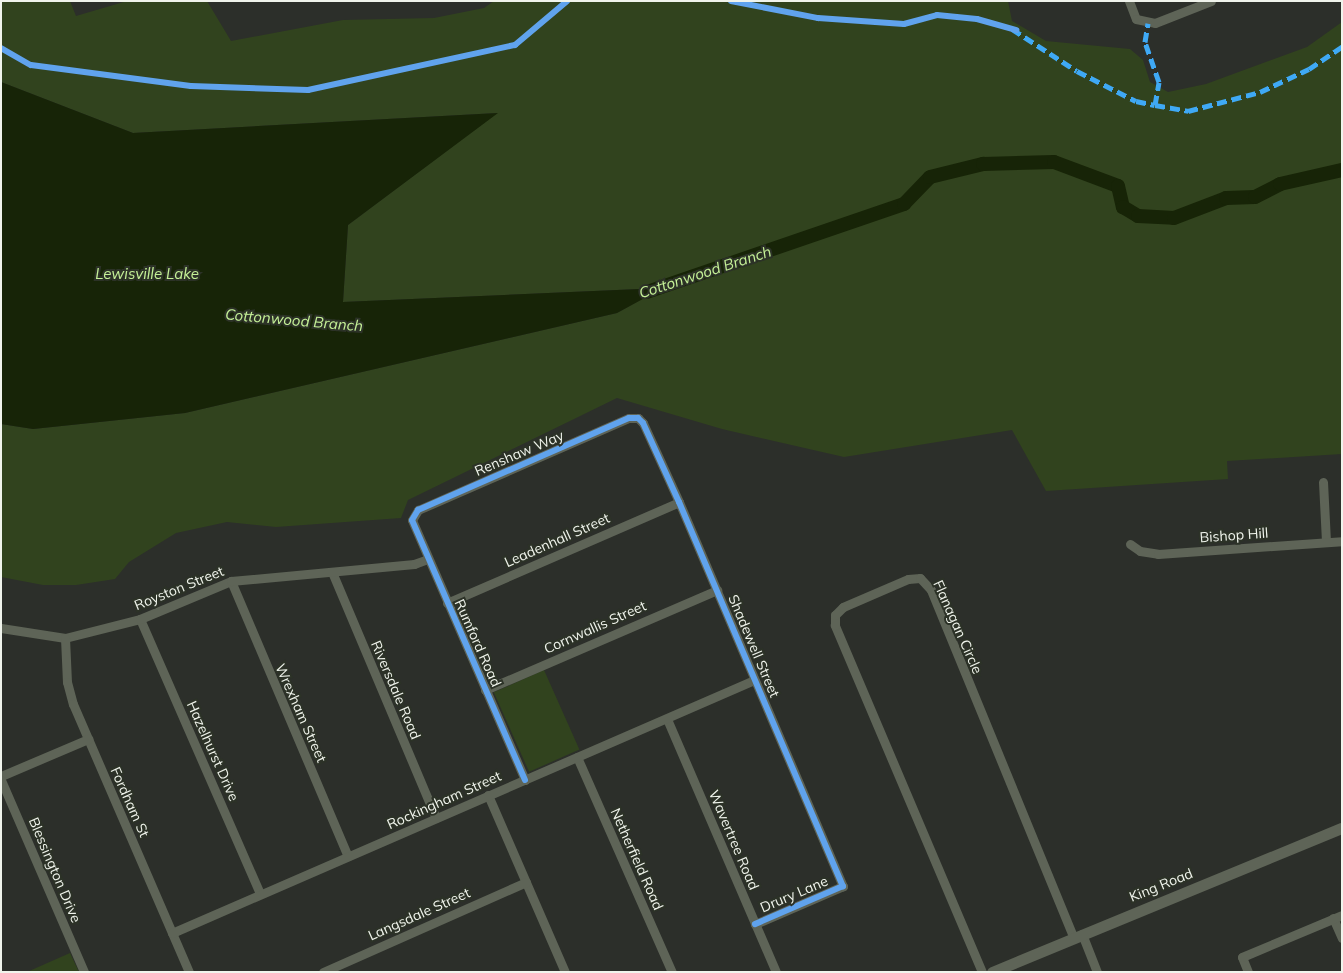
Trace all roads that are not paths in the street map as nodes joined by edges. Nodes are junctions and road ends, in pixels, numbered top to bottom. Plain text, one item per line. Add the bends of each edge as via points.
1 (1129, 1) edge
2 (1211, 1) edge
3 (638, 418) joint
4 (1323, 482) dead end
5 (678, 502) junction
6 (414, 516) joint
7 (1342, 541) edge
8 (1326, 542) junction
9 (1130, 544) dead end
10 (428, 559) junction
11 (332, 572) junction
12 (231, 580) junction
13 (716, 590) junction
14 (447, 603) junction
15 (140, 619) junction
16 (1, 628) edge
17 (65, 638) junction
18 (754, 680) junction
19 (485, 690) junction
20 (667, 719) junction
21 (88, 739) junction
22 (577, 757) junction
23 (1, 776) edge
24 (1, 780) edge
25 (524, 780) junction
26 (488, 795) junction
27 (436, 818) junction
28 (1342, 828) edge
29 (348, 856) junction
30 (526, 882) junction
31 (843, 886) joint
32 (260, 894) junction
33 (1338, 916) edge
34 (755, 924) junction
35 (172, 933) junction
36 (1078, 936) junction
37 (1342, 938) edge
38 (562, 971) edge
39 (84, 972) edge
40 (189, 972) edge
41 (324, 972) edge
42 (672, 972) edge
43 (776, 972) edge
44 (982, 972) edge
45 (992, 972) edge
46 (1097, 972) edge
47 (1248, 972) edge

1 - 2 street via 1142,23 1154,23
3 - 5 street, Shadewell Street via 644,423
3 - 6 street, Renshaw Way via 630,418 435,502
4 - 8 street
5 - 13 street, Shadewell Street
5 - 14 street, Leadenhall Street
6 - 10 street, Rumford Road via 413,525
7 - 8 street, Bishop Hill
8 - 9 street, Bishop Hill via 1158,554 1140,551
10 - 11 street, Royston Street via 414,564
10 - 14 street, Rumford Road
11 - 12 street, Royston Street
11 - 27 street, Riversdale Road
12 - 15 street, Royston Street
12 - 29 street, Wrexham Street
13 - 18 street, Shadewell Street
13 - 19 street, Cornwallis Street
14 - 19 street, Rumford Road
15 - 17 street, Royston Street
15 - 32 street, Hazelhurst Drive
16 - 17 street, Royston Street
17 - 21 street, Fordham St via 70,696
18 - 20 street, Rockingham Street
18 - 31 street, Shadewell Street
19 - 25 street, Rumford Road
20 - 22 street, Rockingham Street
20 - 34 street, Wavertree Road
21 - 23 street
21 - 35 street, Fordham St
22 - 25 street, Rockingham Street
22 - 42 street, Netherfield Road
24 - 39 street, Blessington Drive
25 - 26 street, Rockingham Street
26 - 27 street, Rockingham Street
26 - 30 street
27 - 29 street, Rockingham Street
28 - 36 street, King Road
29 - 32 street, Rockingham Street
30 - 38 street
30 - 41 street, Langsdale Street
31 - 34 street, Drury Lane
32 - 35 street, Rockingham Street
33 - 37 street
33 - 47 street via 1242,957
34 - 43 street, Wavertree Road
35 - 40 street, Fordham St
36 - 44 street, Flanagan Circle via 931,590 920,578 908,579 843,607 835,615 835,625
36 - 45 street, King Road
36 - 46 street

